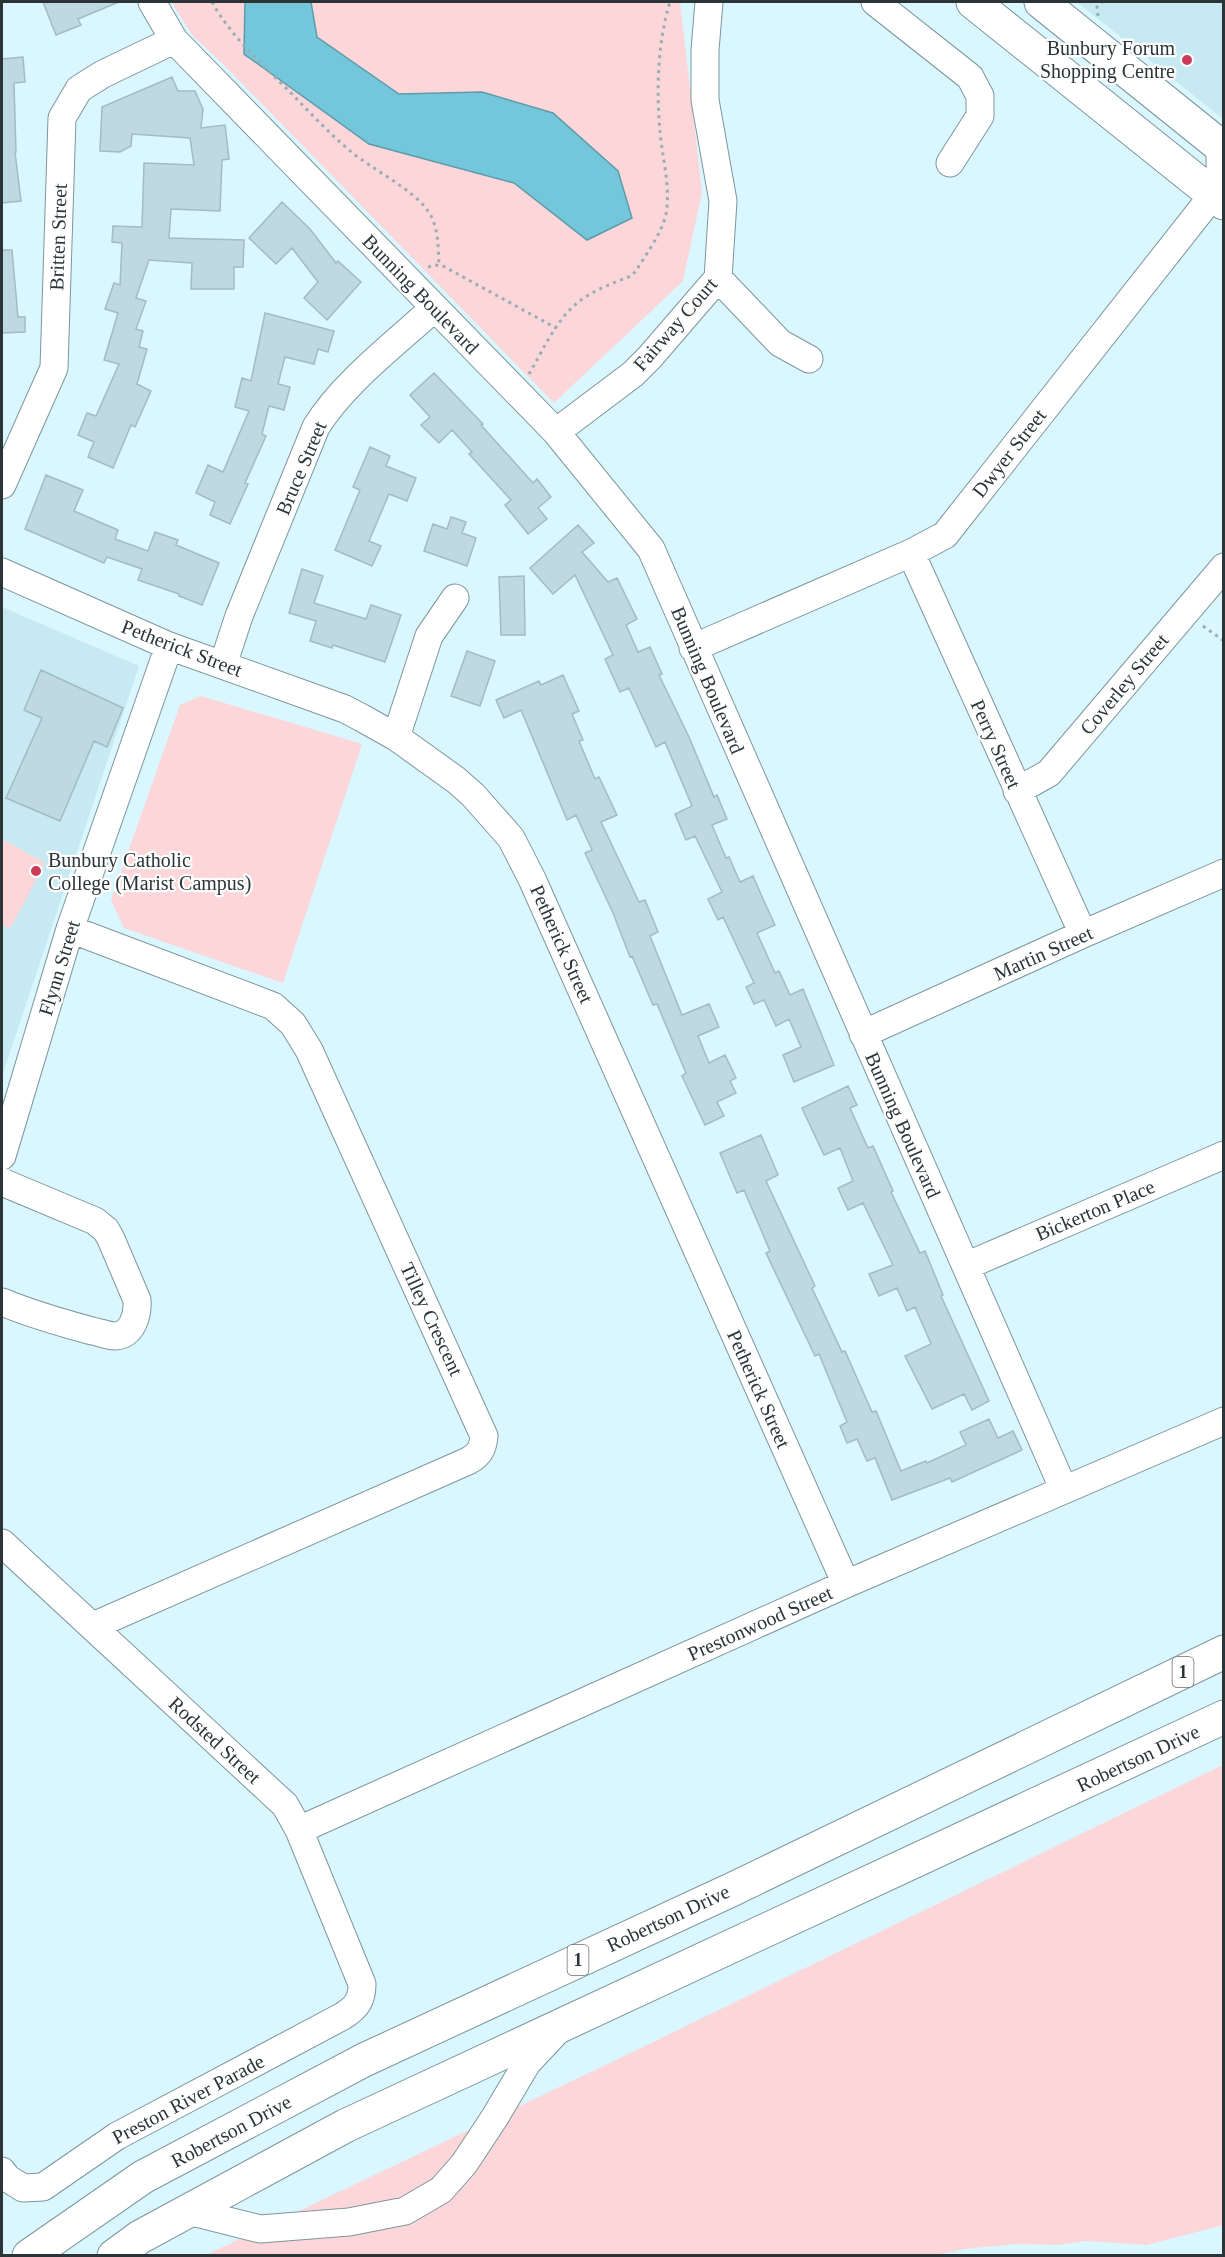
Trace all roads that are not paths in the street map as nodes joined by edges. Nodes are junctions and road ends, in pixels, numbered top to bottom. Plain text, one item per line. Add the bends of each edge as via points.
1 (152, 2) edge
2 (709, 2) edge
3 (875, 2) edge
4 (973, 2) edge
5 (994, 2) edge
6 (1041, 2) edge
7 (174, 40) junction
8 (1062, 73) junction
9 (1221, 147) edge
10 (950, 163) dead end
11 (1218, 199) edge
12 (718, 278) junction
13 (434, 308) junction
14 (809, 359) dead end
15 (556, 432) junction
16 (2, 485) edge
17 (911, 553) junction
18 (1224, 567) edge
19 (2, 572) edge
20 (455, 598) dead end
21 (169, 646) junction
22 (693, 648) junction
23 (223, 665) junction
24 (396, 737) junction
25 (1017, 790) junction
26 (1224, 873) edge
27 (70, 929) junction
28 (1083, 934) junction
29 (863, 1034) junction
30 (1224, 1155) edge
31 (2, 1156) edge
32 (2, 1182) edge
33 (966, 1266) junction
34 (2, 1302) edge
35 (1224, 1421) edge
36 (1064, 1490) junction
37 (2, 1543) edge
38 (846, 1584) junction
39 (93, 1626) junction
40 (1224, 1652) edge
41 (1224, 1717) edge
42 (299, 1830) junction
43 (362, 1984) joint
44 (562, 2025) junction
45 (2, 2171) edge
46 (188, 2211) junction
47 (29, 2256) edge
48 (114, 2256) edge

1 - 7 street, Bunning Boulevard
2 - 12 street, Fairway Court via 705,100 723,201
3 - 10 street via 970,77 980,96 980,116
4 - 8 main road
5 - 8 main road via 1040,39
6 - 9 main road
7 - 13 street, Bunning Boulevard
7 - 16 street, Britten Street via 79,89 62,118 54,368
8 - 11 main road
9 - 11 street, Dwyer Street
11 - 17 street, Dwyer Street via 945,535
12 - 14 street via 780,343
12 - 15 street, Fairway Court via 633,374
13 - 15 street, Bunning Boulevard
13 - 23 street, Bruce Street via 327,409 239,616
15 - 22 street, Bunning Boulevard via 651,549
17 - 22 street, Dwyer Street
17 - 25 street, Perry Street
18 - 25 street, Coverley Street via 1049,773
19 - 21 street, Petherick Street
20 - 24 street via 429,636
21 - 23 street, Petherick Street
21 - 27 street, Flynn Street
22 - 29 street, Bunning Boulevard
23 - 24 street, Petherick Street via 345,709
24 - 38 street, Petherick Street via 473,795 519,852
25 - 28 street, Perry Street
26 - 28 street, Martin Street
27 - 31 street, Flynn Street
27 - 39 street, Tilley Crescent via 273,1006 293,1024 303,1037 484,1436 483,1447 468,1461
28 - 29 street, Martin Street
29 - 33 street, Bunning Boulevard
30 - 33 street, Bickerton Place
32 - 34 street via 95,1221 106,1230 137,1300 138,1311 129,1329 115,1336
33 - 36 street, Bunning Boulevard
35 - 36 street, Prestonwood Street
36 - 38 street, Prestonwood Street
37 - 39 street, Rodsted Street
38 - 42 street, Prestonwood Street
39 - 42 street, Rodsted Street via 285,1805
40 - 47 main road, Robertson Drive / 1 via 731,1890 364,2060 143,2177
41 - 44 main road, Robertson Drive
42 - 43 street, Rodsted Street
43 - 45 street, Preston River Parade via 357,2005 343,2016 117,2136 43,2187 23,2188
44 - 46 main road, Robertson Drive via 345,2126
44 - 46 street via 527,2063 464,2164 441,2190 405,2211 349,2222 260,2229
46 - 48 main road, Robertson Drive

